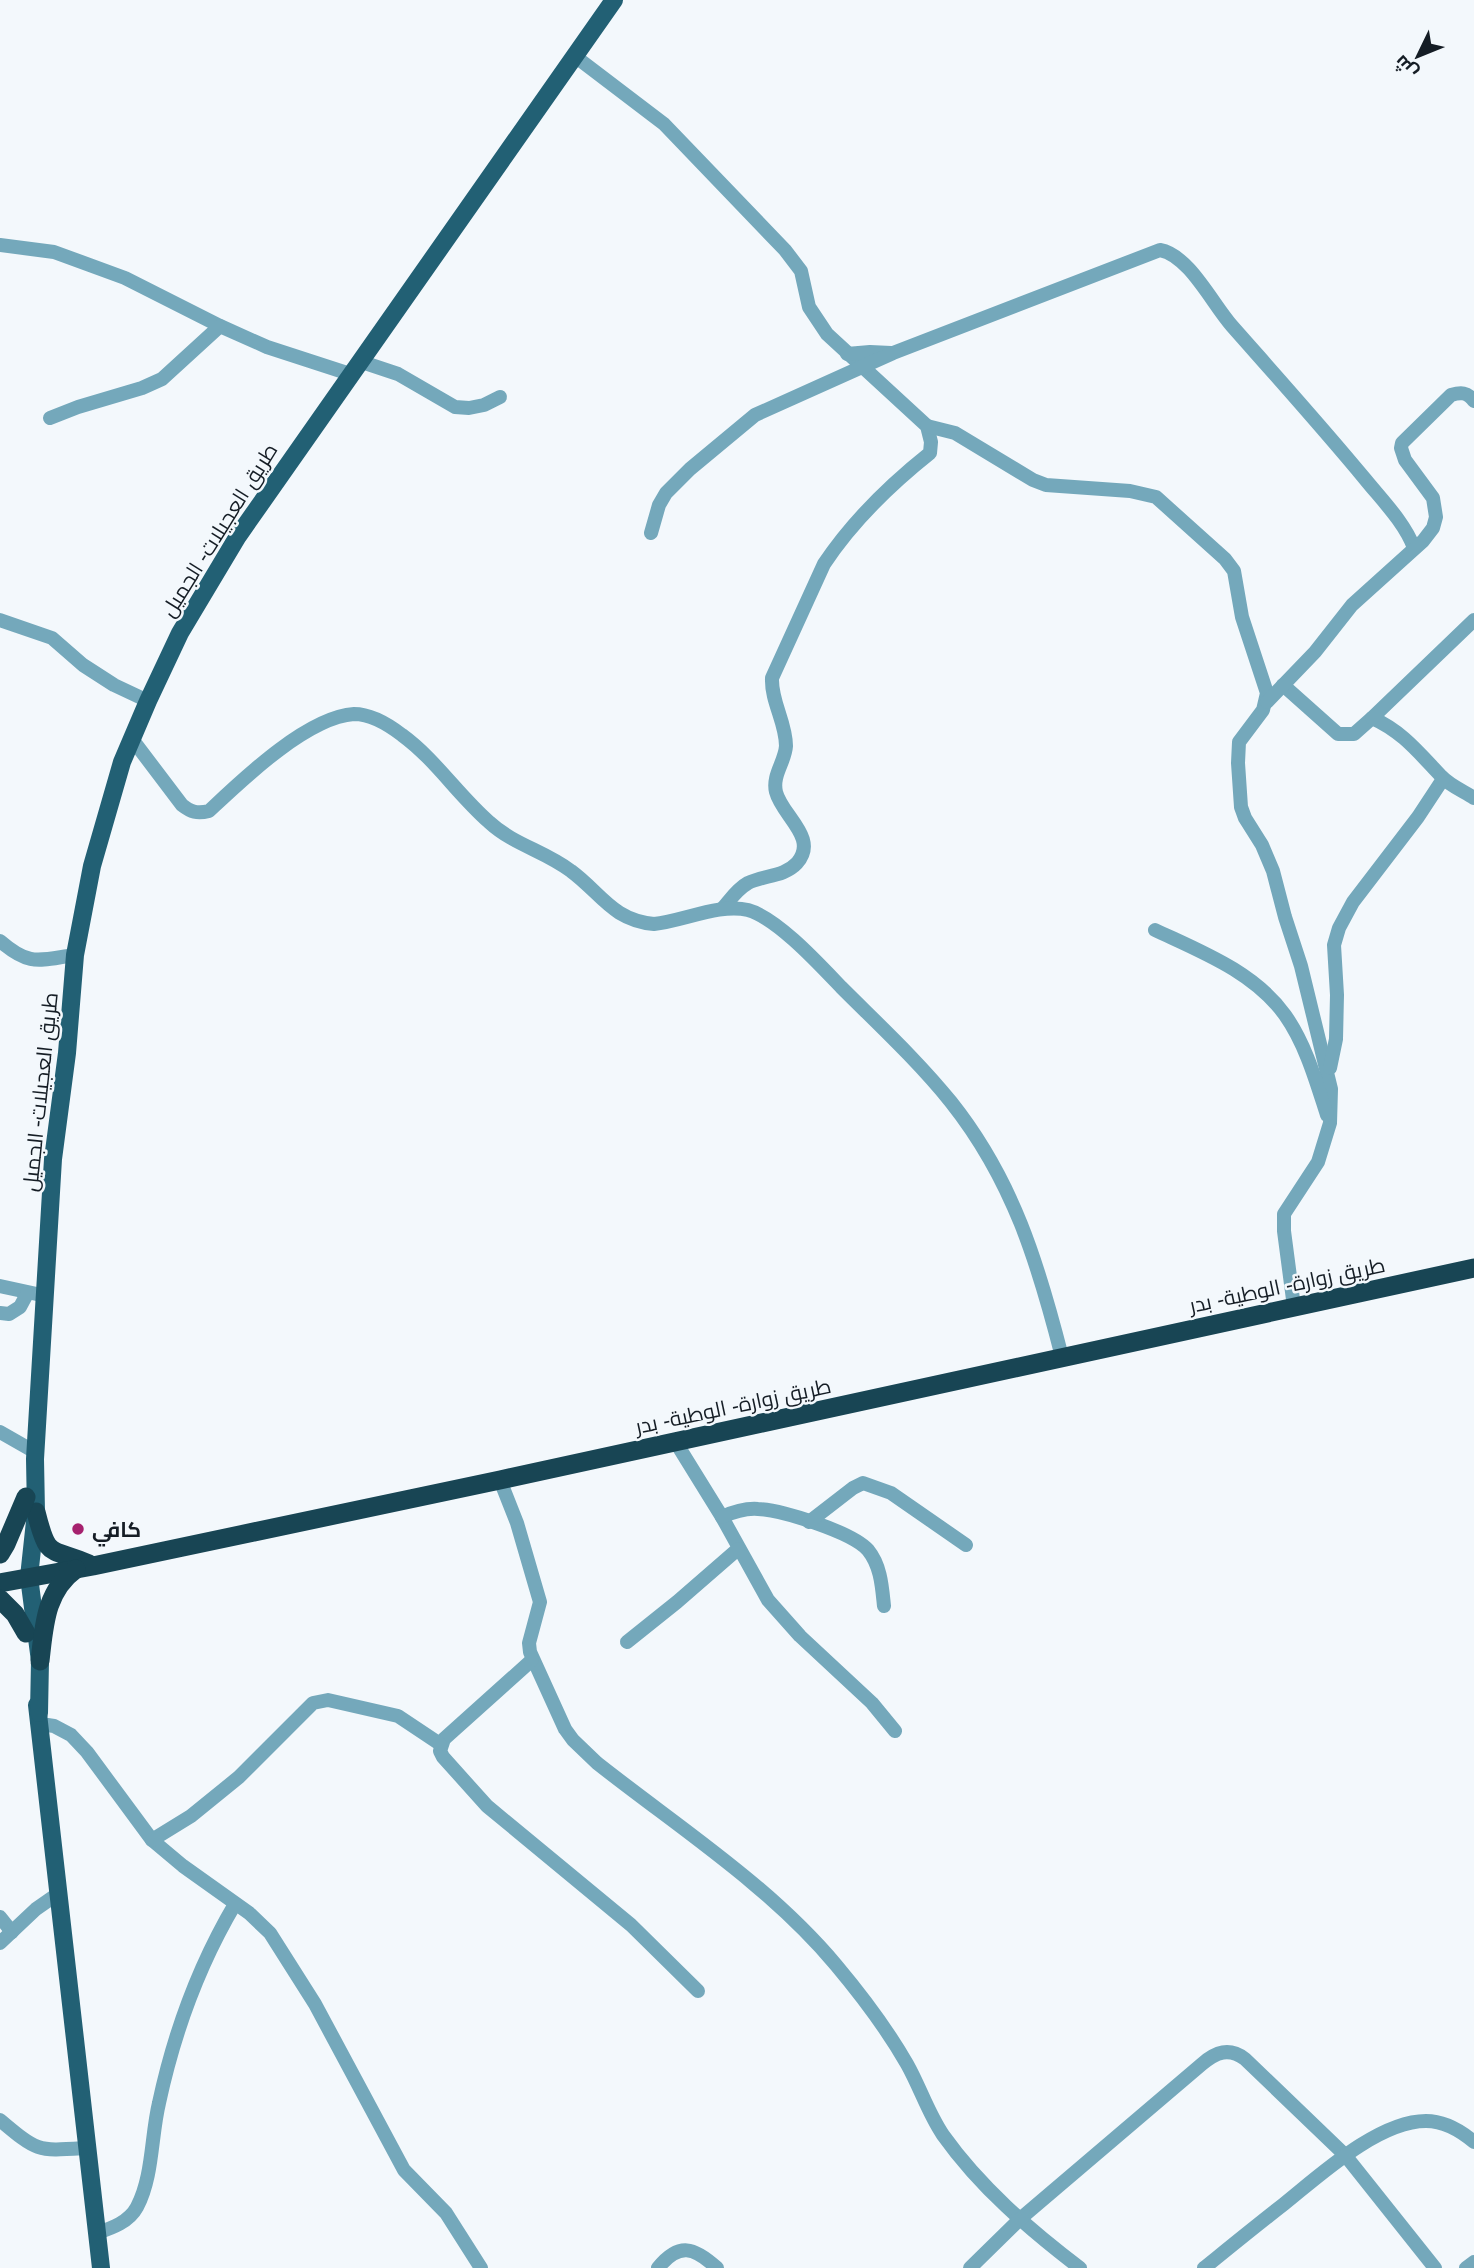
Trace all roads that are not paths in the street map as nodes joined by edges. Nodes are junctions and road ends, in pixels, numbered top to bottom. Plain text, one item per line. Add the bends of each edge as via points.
1 (614, 0) edge
2 (576, 57) junction
3 (0, 246) edge
4 (220, 326) junction
5 (893, 353) junction
6 (847, 354) junction
7 (354, 367) junction
8 (862, 368) junction
9 (500, 397) dead end
10 (1474, 401) edge
11 (50, 418) dead end
12 (927, 426) junction
13 (955, 433) junction
14 (930, 453) junction
15 (651, 533) dead end
16 (1414, 548) junction
17 (0, 620) edge
18 (1474, 620) edge
19 (1283, 685) junction
20 (148, 701) junction
21 (1267, 702) junction
22 (1372, 718) junction
23 (132, 739) junction
24 (1443, 779) junction
25 (1474, 798) edge
26 (722, 909) junction
27 (1155, 930) dead end
28 (0, 942) edge
29 (75, 955) junction
30 (1329, 1072) junction
31 (1330, 1123) junction
32 (1474, 1268) edge
33 (0, 1286) edge
34 (27, 1294) junction
35 (47, 1296) junction
36 (1294, 1307) junction
37 (0, 1313) edge
38 (1062, 1357) junction
39 (0, 1432) edge
40 (675, 1441) junction
41 (35, 1455) junction
42 (500, 1480) junction
43 (31, 1504) junction
44 (722, 1517) junction
45 (808, 1522) junction
46 (966, 1545) dead end
47 (738, 1549) junction
48 (0, 1554) edge
49 (84, 1567) junction
50 (16, 1580) edge
51 (0, 1599) edge
52 (884, 1606) dead end
53 (26, 1633) junction
54 (627, 1642) dead end
55 (532, 1660) junction
56 (40, 1661) junction
57 (40, 1719) junction
58 (895, 1731) dead end
59 (440, 1744) junction
60 (152, 1840) junction
61 (59, 1893) junction
62 (235, 1904) junction
63 (0, 1917) edge
64 (12, 1932) junction
65 (0, 1943) edge
66 (698, 1991) dead end
67 (0, 2120) edge
68 (1474, 2142) edge
69 (86, 2148) junction
70 (1345, 2155) junction
71 (1020, 2219) junction
72 (97, 2233) junction
73 (1474, 2262) edge
74 (101, 2268) edge
75 (481, 2268) edge
76 (658, 2268) edge
77 (717, 2268) edge
78 (970, 2268) edge
79 (1080, 2268) edge
80 (1204, 2268) edge
81 (1435, 2268) edge
82 (1466, 2268) edge

1 - 2 main road, طريق العجيلات- الجميل
2 - 6 street via 664,124 785,250 801,271 813,315
2 - 7 main road, طريق العجيلات- الجميل
3 - 4 street via 54,252 125,278
4 - 7 street via 267,348
4 - 11 street via 162,379
5 - 6 street
5 - 8 street
5 - 16 street via 1148,254 1168,252 1187,268 1229,323 1318,422 1388,507
6 - 8 street
7 - 9 street via 398,374 456,407 484,405
7 - 20 main road, طريق العجيلات- الجميل via 213,573
8 - 12 street
8 - 15 street via 764,410 740,426 666,493
10 - 16 street via 1461,392 1451,395 1402,443 1405,460 1436,505 1433,528
12 - 13 street
12 - 14 street
13 - 14 street
13 - 21 street via 1046,485 1147,494 1165,504 1234,571
14 - 26 street via 890,488 832,552 772,678 786,744 776,793 800,832 802,857 790,869 744,886
16 - 19 street via 1352,604
17 - 20 street via 52,638 83,665
18 - 22 street
19 - 21 street
19 - 22 street via 1338,734 1353,733
20 - 23 main road, طريق العجيلات- الجميل
21 - 30 street via 1239,742 1241,807 1269,859
22 - 24 street via 1416,747
23 - 26 street via 182,805 203,813 276,751 302,735 335,719 367,716 412,743 498,830 570,869 619,914 654,924
23 - 29 main road, طريق العجيلات- الجميل via 92,866
24 - 25 street
24 - 30 street via 1339,928 1334,945 1336,1039
26 - 38 street via 754,912 798,944 950,1101 983,1148 1027,1236
27 - 31 street via 1222,962 1269,996 1297,1037
28 - 29 street via 15,955 33,961
29 - 35 main road, طريق العجيلات- الجميل via 53,1159
30 - 31 street
31 - 36 street via 1318,1162 1284,1214
32 - 36 highway, طريق زوارة- الوطية- بدر
33 - 34 street
34 - 35 street
34 - 37 street via 20,1307 9,1314
35 - 41 main road, طريق العجيلات- الجميل
36 - 38 highway, طريق زوارة- الوطية- بدر
38 - 40 highway, طريق زوارة- الوطية- بدر
39 - 41 street
40 - 42 highway, طريق زوارة- الوطية- بدر
40 - 44 street
41 - 43 main road, طريق العجيلات- الجميل
42 - 49 highway, طريق زوارة- الوطية- بدر
42 - 55 street via 540,1602 529,1643
43 - 48 highway
43 - 49 highway via 51,1550
43 - 50 main road, طريق العجيلات- الجميل
44 - 45 street via 756,1508
44 - 47 street
45 - 46 street via 863,1483 891,1493
45 - 52 street via 841,1532 866,1548 879,1571
47 - 54 street
47 - 58 street via 783,1618
49 - 50 highway, طريق زوارة- الوطية- بدر
49 - 56 highway via 57,1587 49,1604
50 - 53 main road
50 - 56 main road
51 - 53 highway
53 - 57 main road
55 - 59 street
55 - 71 street via 559,1718 578,1745 761,1890 835,1964 898,2049 943,2134 968,2167
56 - 57 main road
57 - 60 street via 79,1743
57 - 61 main road
59 - 60 street via 398,1716 328,1700 313,1703 239,1777
59 - 66 street via 443,1757 481,1800 631,1925
60 - 62 street
61 - 64 street
61 - 69 main road
62 - 72 street via 207,1956 181,2023 161,2094 141,2198 129,2217
62 - 75 street via 276,1941 327,2025 404,2170 446,2213
63 - 64 street
64 - 65 street
67 - 69 street via 39,2149
68 - 70 street via 1461,2132 1425,2121 1381,2134
69 - 72 main road
70 - 71 street via 1245,2059 1225,2051 1202,2064
70 - 80 street
70 - 81 street
71 - 78 street
71 - 79 street
72 - 74 main road
73 - 82 street
76 - 77 street via 682,2250 698,2253

